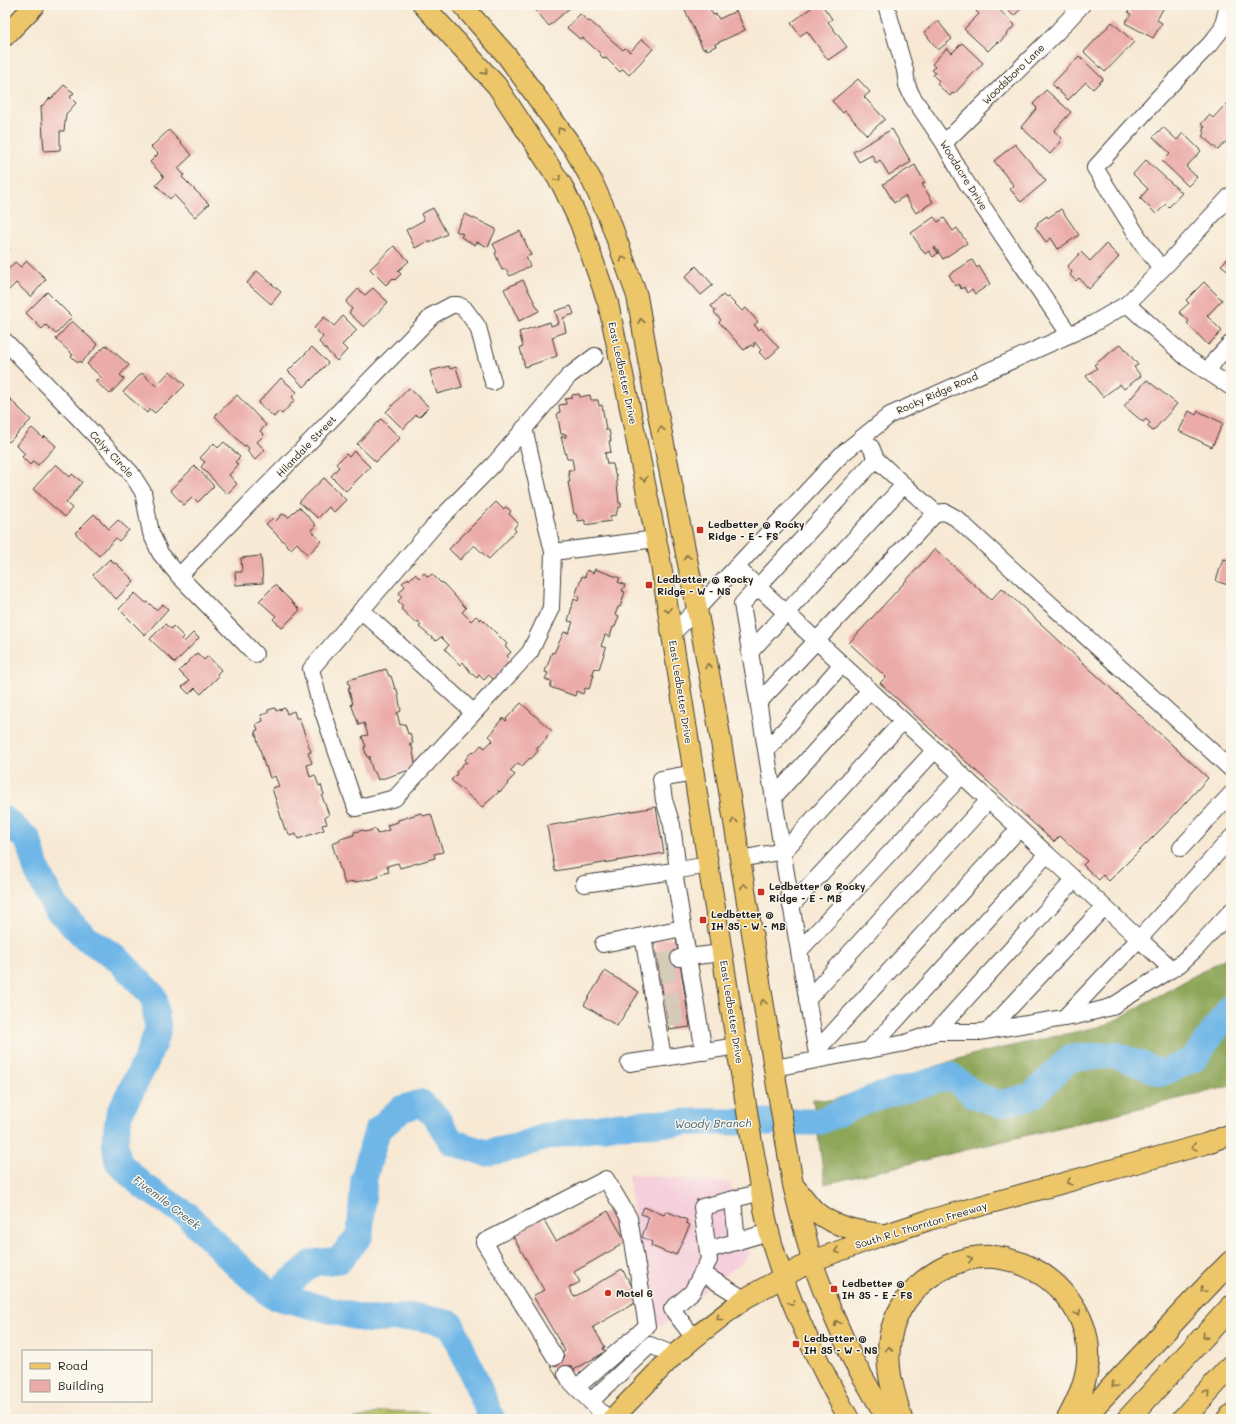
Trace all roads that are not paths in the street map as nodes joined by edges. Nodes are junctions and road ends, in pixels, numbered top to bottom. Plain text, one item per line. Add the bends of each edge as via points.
1 (35, 5) edge
2 (423, 5) edge
3 (462, 5) edge
4 (886, 5) edge
5 (1082, 5) edge
6 (1228, 5) edge
7 (482, 28) junction
8 (5, 36) edge
9 (459, 43) junction
10 (944, 143) junction
11 (1231, 195) edge
12 (1162, 269) junction
13 (637, 296) junction
14 (608, 303) junction
15 (1127, 304) junction
16 (1069, 334) junction
17 (5, 341) edge
18 (1231, 343) edge
19 (595, 356) dead end
20 (1208, 371) junction
21 (492, 382) dead end
22 (1231, 387) edge
23 (524, 428) junction
24 (862, 438) junction
25 (876, 458) junction
26 (904, 486) junction
27 (936, 513) junction
28 (656, 539) junction
29 (553, 552) junction
30 (736, 568) junction
31 (179, 576) junction
32 (758, 587) junction
33 (697, 609) junction
34 (361, 610) junction
35 (787, 613) junction
36 (672, 634) junction
37 (817, 640) junction
38 (750, 652) junction
39 (255, 654) dead end
40 (842, 664) junction
41 (870, 690) junction
42 (759, 702) junction
43 (474, 712) junction
44 (904, 721) junction
45 (766, 750) junction
46 (935, 750) junction
47 (1231, 769) edge
48 (694, 773) junction
49 (962, 775) junction
50 (1231, 794) edge
51 (774, 797) junction
52 (989, 800) junction
53 (1019, 829) junction
54 (1231, 838) edge
55 (1181, 848) dead end
56 (784, 851) junction
57 (1047, 854) junction
58 (740, 859) junction
59 (708, 865) junction
60 (676, 870) junction
61 (1074, 880) junction
62 (584, 884) dead end
63 (791, 906) junction
64 (1104, 907) junction
65 (1231, 911) edge
66 (683, 928) junction
67 (643, 936) junction
68 (1139, 939) junction
69 (603, 944) dead end
70 (799, 951) junction
71 (722, 952) junction
72 (684, 964) junction
73 (1172, 969) junction
74 (807, 1000) junction
75 (1064, 1018) junction
76 (989, 1030) junction
77 (936, 1032) junction
78 (769, 1041) junction
79 (737, 1046) junction
80 (869, 1050) junction
81 (704, 1052) junction
82 (817, 1054) junction
83 (663, 1058) junction
84 (629, 1063) dead end
85 (775, 1075) junction
86 (1231, 1134) edge
87 (793, 1185) junction
88 (762, 1192) junction
89 (733, 1200) junction
90 (769, 1232) junction
91 (883, 1235) junction
92 (737, 1242) junction
93 (708, 1250) junction
94 (812, 1261) junction
95 (1231, 1262) edge
96 (702, 1273) junction
97 (782, 1276) junction
98 (744, 1299) junction
99 (1231, 1307) edge
100 (694, 1338) junction
101 (674, 1355) junction
102 (556, 1357) dead end
103 (1231, 1366) edge
104 (566, 1374) dead end
105 (577, 1387) junction
106 (591, 1401) junction
107 (1231, 1416) edge
108 (608, 1419) edge
109 (612, 1419) edge
110 (849, 1419) edge
111 (887, 1419) edge
112 (901, 1419) edge
113 (1068, 1419) edge
114 (1082, 1419) edge
115 (1128, 1419) edge
116 (1183, 1419) edge
117 (1228, 1419) edge

1 - 8 main road
2 - 9 main road, East Ledbetter Drive
3 - 7 main road
4 - 10 street, Woodacre Drive via 907,85
5 - 10 street, Woodsboro Lane
6 - 12 street via 1222,29 1210,44 1096,168 1144,246
7 - 9 main road
13 -> 7 main road via 608,218 592,181 574,149 511,62
9 -> 14 main road, East Ledbetter Drive via 497,86 562,185 580,223
10 - 16 street, Woodacre Drive via 962,176
11 - 12 street, Rocky Ridge Road
12 - 15 street, Rocky Ridge Road
13 - 14 main road
33 -> 13 main road
14 -> 28 main road, East Ledbetter Drive
15 - 16 street, Rocky Ridge Road via 1089,326
15 - 20 street via 1187,358
16 - 24 street, Rocky Ridge Road via 890,415
17 - 31 street, Calyx Circle via 131,473 143,492 151,533 160,553
18 - 20 street
19 - 23 street via 569,376
20 - 22 street
21 - 31 street, Hilandale Street via 478,328 464,308 452,305 432,315
23 - 29 street
23 - 34 street
24 - 25 street via 871,447
24 - 30 street, Rocky Ridge Road via 842,454
25 - 26 street
25 - 32 street
26 - 27 street
26 - 35 street
27 - 37 street
27 - 47 street via 945,512 956,518
28 - 29 street
28 -> 36 main road, East Ledbetter Drive
29 - 43 street via 551,608 530,652
30 - 32 street
30 - 33 street, Rocky Ridge Road
31 - 39 street, Calyx Circle
32 - 35 street
32 - 38 street via 742,604
33 - 36 street, Rocky Ridge Road
58 -> 33 main road
34 - 43 street
34 - 43 street via 311,669 356,808 395,798
35 - 37 street
35 - 38 street
36 - 48 main road, East Ledbetter Drive
37 - 40 street
37 - 42 street
38 - 42 street
40 - 41 street
40 - 45 street
41 - 44 street
41 - 51 street
42 - 45 street
44 - 46 street
44 - 56 street
45 - 51 street
46 - 49 street
46 - 63 street
48 - 59 main road, East Ledbetter Drive
48 - 60 street via 661,779 672,825
49 - 52 street
49 - 70 street
50 - 55 street
51 - 56 street
52 - 53 street
52 - 74 street
53 - 57 street
53 - 82 street
54 - 68 street
56 - 58 street
56 - 63 street
57 - 61 street
57 - 80 street
58 - 59 main road
78 -> 58 main road
59 - 60 street
59 - 71 main road, East Ledbetter Drive
60 - 62 street
60 - 66 street
61 - 64 street
61 - 77 street
63 - 70 street
64 - 68 street
64 - 76 street
65 - 73 street via 1196,950
66 - 67 street
66 - 72 street
67 - 69 street
67 - 83 street via 654,970 662,1019
68 - 73 street
68 - 75 street
70 - 74 street
71 - 72 street
71 - 79 main road, East Ledbetter Drive
72 - 81 street via 693,1014
73 - 75 street via 1111,1007
74 - 82 street
75 - 76 street
76 - 77 street
77 - 80 street via 905,1043
78 - 79 main road
78 - 85 main road
79 - 81 street
79 - 88 main road, East Ledbetter Drive
80 - 82 street
81 - 83 street
82 - 85 street
83 - 84 street
85 - 87 main road
86 -> 91 main road, South R L Thornton Freeway via 1205,1144
87 - 91 main road via 815,1212 832,1222 852,1230
87 - 94 main road
88 - 89 street
88 - 90 main road, East Ledbetter Drive
89 - 92 street
89 - 93 street via 702,1206
90 - 92 street
90 - 97 main road, East Ledbetter Drive
91 -> 94 main road, South R L Thornton Freeway
92 - 93 street
93 - 96 street via 709,1260
94 - 97 main road, South R L Thornton Freeway
111 -> 94 main road via 853,1360
95 -> 114 highway
96 - 98 street
96 - 100 street via 692,1292 672,1309
97 - 98 main road, South R L Thornton Freeway
97 -> 110 main road, East Ledbetter Drive via 825,1375
98 -> 100 main road, South R L Thornton Freeway
99 -> 115 highway
100 - 101 main road, South R L Thornton Freeway
101 - 106 street via 650,1345
101 - 109 main road, South R L Thornton Freeway
102 - 105 street via 484,1242 606,1179 630,1218 647,1326
116 -> 103 highway
104 - 105 street
105 - 106 street
106 - 108 street
107 - 117 highway
112 -> 113 highway via 891,1376 888,1348 892,1328 901,1307 931,1275 949,1265 971,1258 995,1257 1017,1262 1038,1271 1057,1284 1071,1300 1081,1319 1088,1343 1088,1362 1081,1395

